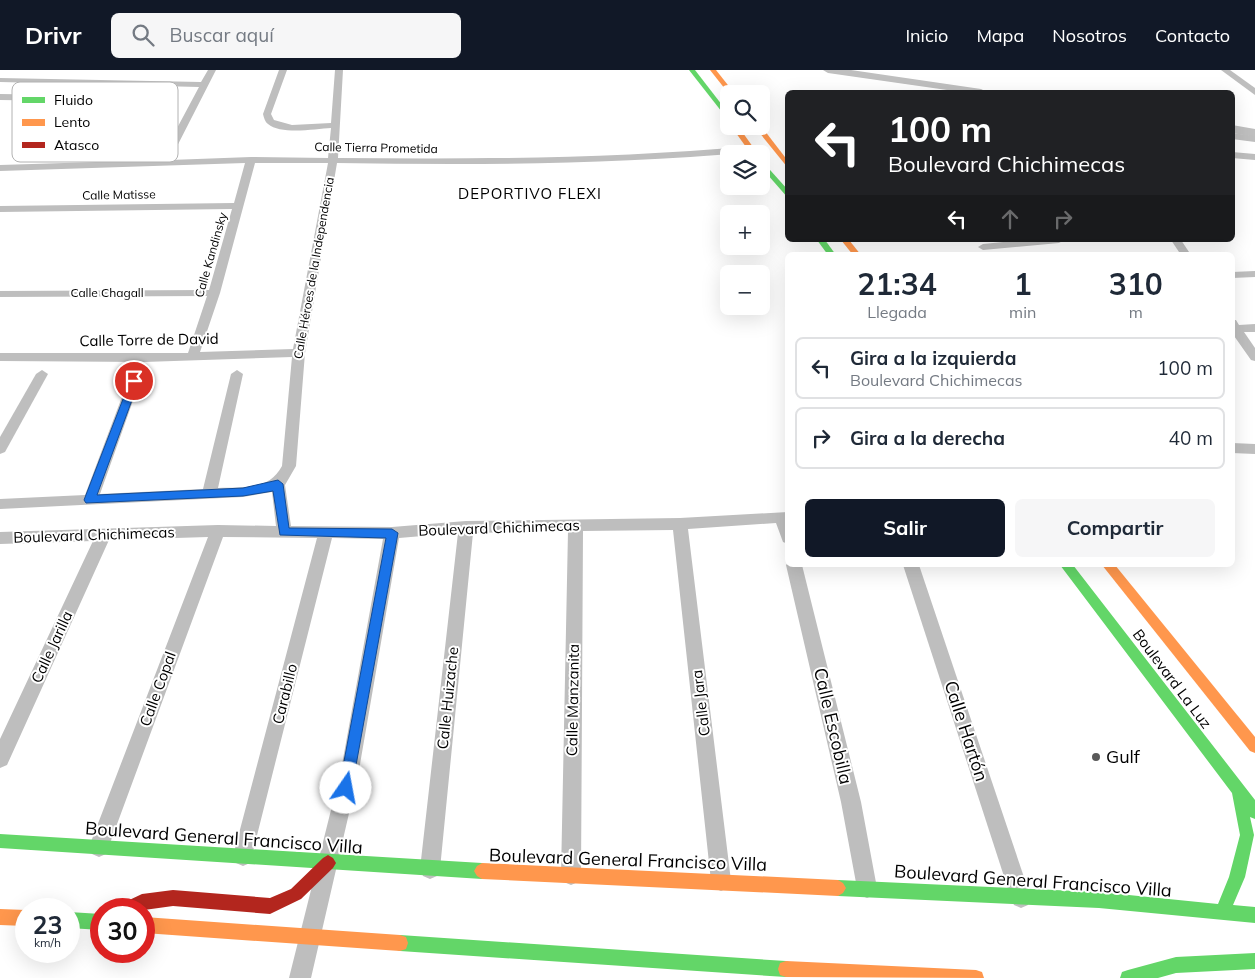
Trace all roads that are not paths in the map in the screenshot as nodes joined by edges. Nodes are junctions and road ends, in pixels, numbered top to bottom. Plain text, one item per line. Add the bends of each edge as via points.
1 (28, 70) edge
2 (212, 70) edge
3 (283, 70) edge
4 (339, 70) edge
5 (692, 70) edge
6 (713, 70) edge
7 (1225, 70) edge
8 (0, 80) edge
9 (14, 80) junction
10 (90, 82) edge
11 (178, 84) edge
12 (204, 85) junction
13 (725, 85) edge
14 (0, 91) edge
15 (1255, 92) edge
16 (720, 107) edge
17 (336, 124) junction
18 (178, 135) edge
19 (741, 135) edge
20 (764, 135) edge
21 (1235, 136) edge
22 (1255, 139) edge
23 (748, 145) edge
24 (720, 153) edge
25 (1235, 154) edge
26 (1255, 157) edge
27 (251, 160) junction
28 (333, 160) junction
29 (785, 162) edge
30 (163, 164) joint
31 (0, 168) edge
32 (770, 173) edge
33 (785, 192) edge
34 (239, 206) junction
35 (0, 209) edge
36 (847, 242) edge
37 (1037, 242) edge
38 (983, 247) dead end
39 (855, 252) edge
40 (1255, 274) edge
41 (1235, 275) edge
42 (214, 293) junction
43 (0, 294) edge
44 (1235, 326) edge
45 (1235, 327) edge
46 (1255, 328) edge
47 (299, 354) junction
48 (193, 356) junction
49 (0, 357) edge
50 (1255, 357) edge
51 (42, 374) dead end
52 (237, 374) dead end
53 (134, 381) dead end
54 (1235, 448) edge
55 (0, 449) edge
56 (1255, 450) edge
57 (278, 484) junction
58 (209, 494) junction
59 (90, 500) junction
60 (0, 504) edge
61 (785, 517) edge
62 (680, 524) junction
63 (576, 525) junction
64 (466, 526) junction
65 (218, 531) junction
66 (284, 532) junction
67 (326, 532) junction
68 (392, 533) junction
69 (104, 534) junction
70 (0, 538) edge
71 (794, 567) edge
72 (912, 567) edge
73 (1068, 567) edge
74 (1110, 567) edge
75 (1255, 747) edge
76 (0, 759) edge
77 (1236, 788) junction
78 (1255, 812) edge
79 (0, 841) edge
80 (99, 847) junction
81 (243, 856) junction
82 (328, 864) junction
83 (430, 869) junction
84 (571, 875) junction
85 (721, 882) junction
86 (867, 888) junction
87 (1021, 898) junction
88 (155, 900) edge
89 (1222, 913) junction
90 (1255, 915) edge
91 (0, 917) edge
92 (15, 918) edge
93 (155, 926) edge
94 (309, 937) junction
95 (1255, 961) edge
96 (300, 978) edge
97 (976, 978) edge
98 (1128, 978) edge

1 - 9 street
2 - 12 street
3 - 17 street via 267,114 270,122 291,127
4 - 17 street, Calle Héroes de la Independencia
5 - 16 main road
6 - 13 main road
7 - 15 street
8 - 9 street
9 - 10 street
9 - 14 street
11 - 12 street
12 - 18 street
17 - 28 street, Calle Héroes de la Independencia
19 - 23 main road
20 - 29 main road
21 - 22 street
24 - 28 street, Calle Tierra Prometida via 517,162
25 - 26 street
27 - 28 street, Calle Tierra Prometida
27 - 30 street, Calle Tierra Prometida
27 - 34 street, Calle Kandinsky
28 - 47 street, Calle Héroes de la Independencia
30 - 31 street, Calle Tierra Prometida
32 - 33 main road
34 - 35 street, Calle Matisse
34 - 42 street, Calle Kandinsky
36 - 39 main road
37 - 38 street
40 - 41 street
42 - 43 street, Calle Chagall
42 - 48 street, Calle Kandinsky
44 - 46 street
45 - 50 street
47 - 48 street, Calle Torre de David
47 - 57 street, Calle Héroes de la Independencia via 288,466
48 - 49 street, Calle Torre de David
51 - 55 street
52 - 58 street
53 - 59 street
54 - 56 street
57 - 58 street via 262,489
57 - 66 street
58 - 59 street
59 - 60 street
61 - 62 street, Boulevard Chichimecas
62 - 63 street, Boulevard Chichimecas
62 - 85 street, Calle Jara
63 - 64 street, Boulevard Chichimecas
63 - 84 street, Calle Manzanita
64 - 68 street, Boulevard Chichimecas
64 - 83 street, Calle Huizache
65 - 66 street, Boulevard Chichimecas
65 - 69 street, Boulevard Chichimecas
65 - 80 street, Calle Copal
66 - 67 street, Boulevard Chichimecas
67 - 68 street, Boulevard Chichimecas
67 - 81 street, Carabillo
68 - 82 street via 350,770
69 - 70 street, Boulevard Chichimecas
69 - 76 street, Calle Jarilla
71 - 86 street, Calle Escobilla via 847,784
72 - 87 street, Calle Hartón
73 - 77 main road, Boulevard La Luz
74 - 75 main road, Boulevard La Luz
77 - 78 main road, Boulevard La Luz
77 - 89 main road via 1247,835 1237,876
79 - 80 main road, Boulevard General Francisco Villa
80 - 81 main road, Boulevard General Francisco Villa
81 - 82 main road, Boulevard General Francisco Villa
82 - 83 main road, Boulevard General Francisco Villa
82 - 88 main road via 296,894 270,906 173,898
82 - 94 street
83 - 84 main road, Boulevard General Francisco Villa
84 - 85 main road, Boulevard General Francisco Villa
85 - 86 main road, Boulevard General Francisco Villa
86 - 87 main road, Boulevard General Francisco Villa
87 - 89 main road, Boulevard General Francisco Villa via 1099,900
89 - 90 main road, Boulevard General Francisco Villa
91 - 92 main road
93 - 94 main road
94 - 96 street
94 - 97 main road via 724,966
95 - 98 main road via 1193,961 1152,969

